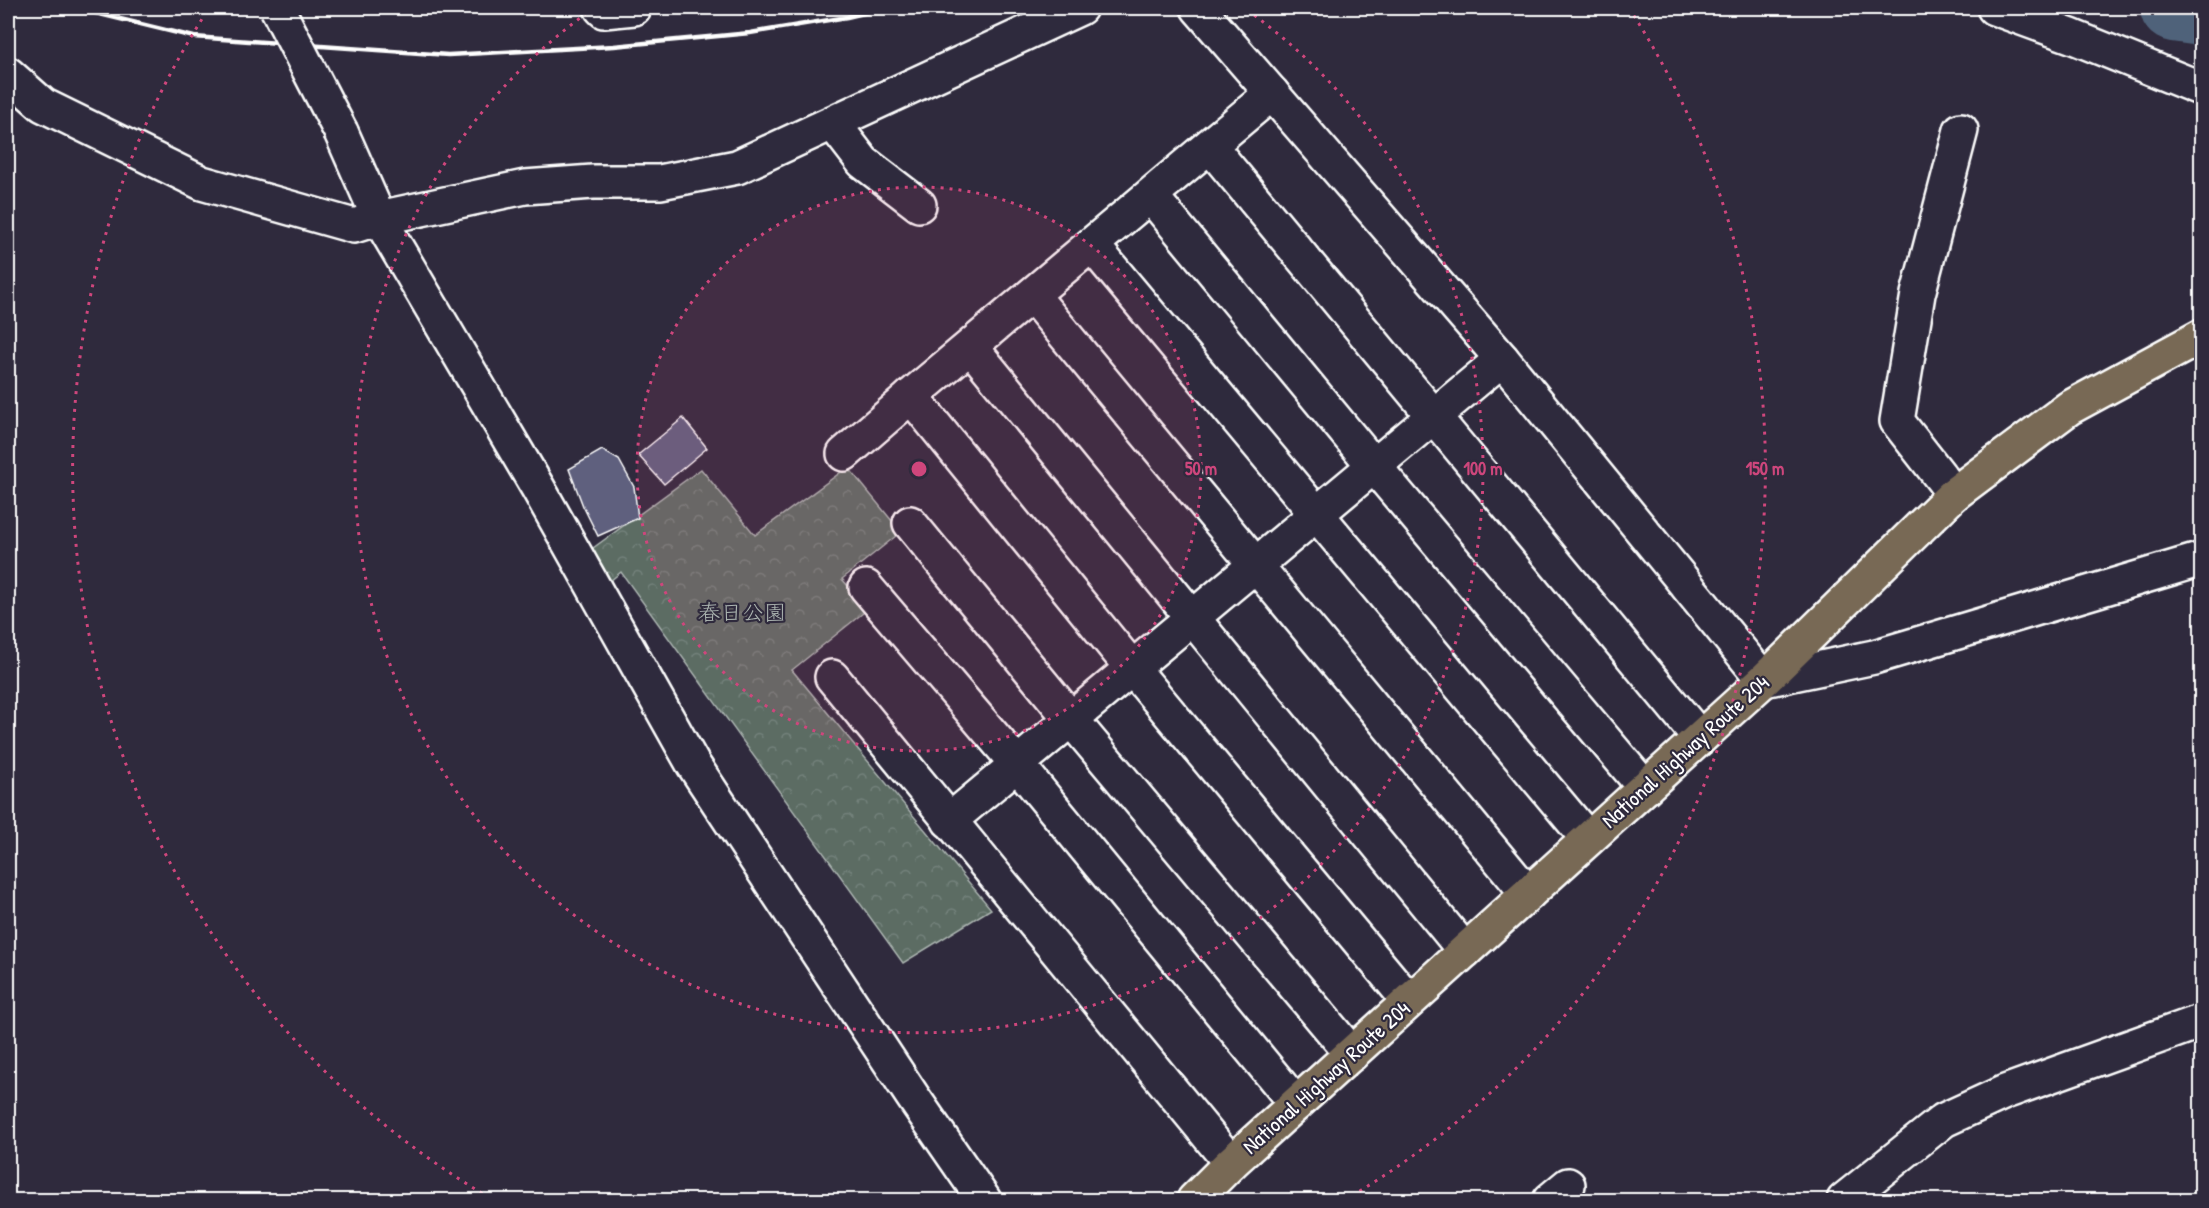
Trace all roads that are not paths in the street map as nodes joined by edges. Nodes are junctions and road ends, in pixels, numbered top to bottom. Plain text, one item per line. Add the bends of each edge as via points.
1 (277, 8) edge
2 (601, 8) edge
3 (634, 8) edge
4 (1080, 8) edge
5 (1198, 8) edge
6 (1994, 8) edge
7 (8, 74) edge
8 (2202, 89) edge
9 (1272, 93) junction
10 (832, 123) junction
11 (1961, 130) dead end
12 (1209, 146) junction
13 (1150, 196) junction
14 (919, 205) dead end
15 (379, 218) junction
16 (1092, 245) junction
17 (1032, 295) junction
18 (2202, 336) edge
19 (971, 346) junction
20 (1502, 359) junction
21 (911, 396) junction
22 (1432, 417) junction
23 (844, 454) dead end
24 (1374, 466) junction
25 (1954, 494) junction
26 (1316, 514) junction
27 (910, 523) dead end
28 (2202, 559) edge
29 (1254, 566) junction
30 (866, 587) dead end
31 (1192, 618) junction
32 (1132, 668) junction
33 (832, 676) dead end
34 (1764, 680) junction
35 (1071, 719) junction
36 (1700, 738) junction
37 (1017, 764) junction
38 (1645, 788) junction
39 (949, 821) junction
40 (1588, 839) junction
41 (1528, 894) junction
42 (1465, 951) junction
43 (1409, 1002) junction
44 (2202, 1021) edge
45 (1352, 1053) junction
46 (1296, 1104) junction
47 (1231, 1163) junction
48 (984, 1200) edge
49 (1194, 1200) edge
50 (1844, 1200) edge

1 - 15 street, bridge via 341,132
2 - 3 street
4 - 10 street
5 - 9 street
6 - 8 street
7 - 15 street via 43,105 202,183 354,226
9 - 12 street
9 - 20 street
10 - 14 street via 863,162
10 - 15 street via 737,167 660,182 525,187
11 - 25 street via 1918,294 1897,421
12 - 13 street
12 - 22 street
13 - 16 street
13 - 24 street
15 - 48 street via 538,488 693,764
16 - 17 street
16 - 26 street
17 - 19 street
17 - 29 street
18 - 25 highway, National Highway Route 204 via 2069,408
19 - 21 street
19 - 31 street
20 - 22 street
20 - 34 street
21 - 23 street
21 - 32 street
22 - 24 street
22 - 36 street
24 - 26 street
24 - 38 street
25 - 34 highway, National Highway Route 204
26 - 29 street
26 - 40 street
27 - 35 street
28 - 34 street via 1874,657
29 - 31 street
29 - 41 street
30 - 37 street
31 - 32 street
31 - 42 street
32 - 35 street
32 - 43 street
33 - 39 street
34 - 36 highway, National Highway Route 204
35 - 37 street
35 - 45 street
36 - 38 highway, National Highway Route 204
37 - 39 street
37 - 46 street
38 - 40 highway, National Highway Route 204
39 - 47 street
40 - 41 highway, National Highway Route 204
41 - 42 highway, National Highway Route 204
42 - 43 highway, National Highway Route 204
43 - 45 highway, National Highway Route 204
44 - 50 street via 2005,1092 1944,1120
45 - 46 highway, National Highway Route 204
46 - 47 highway, National Highway Route 204
47 - 49 highway, National Highway Route 204

